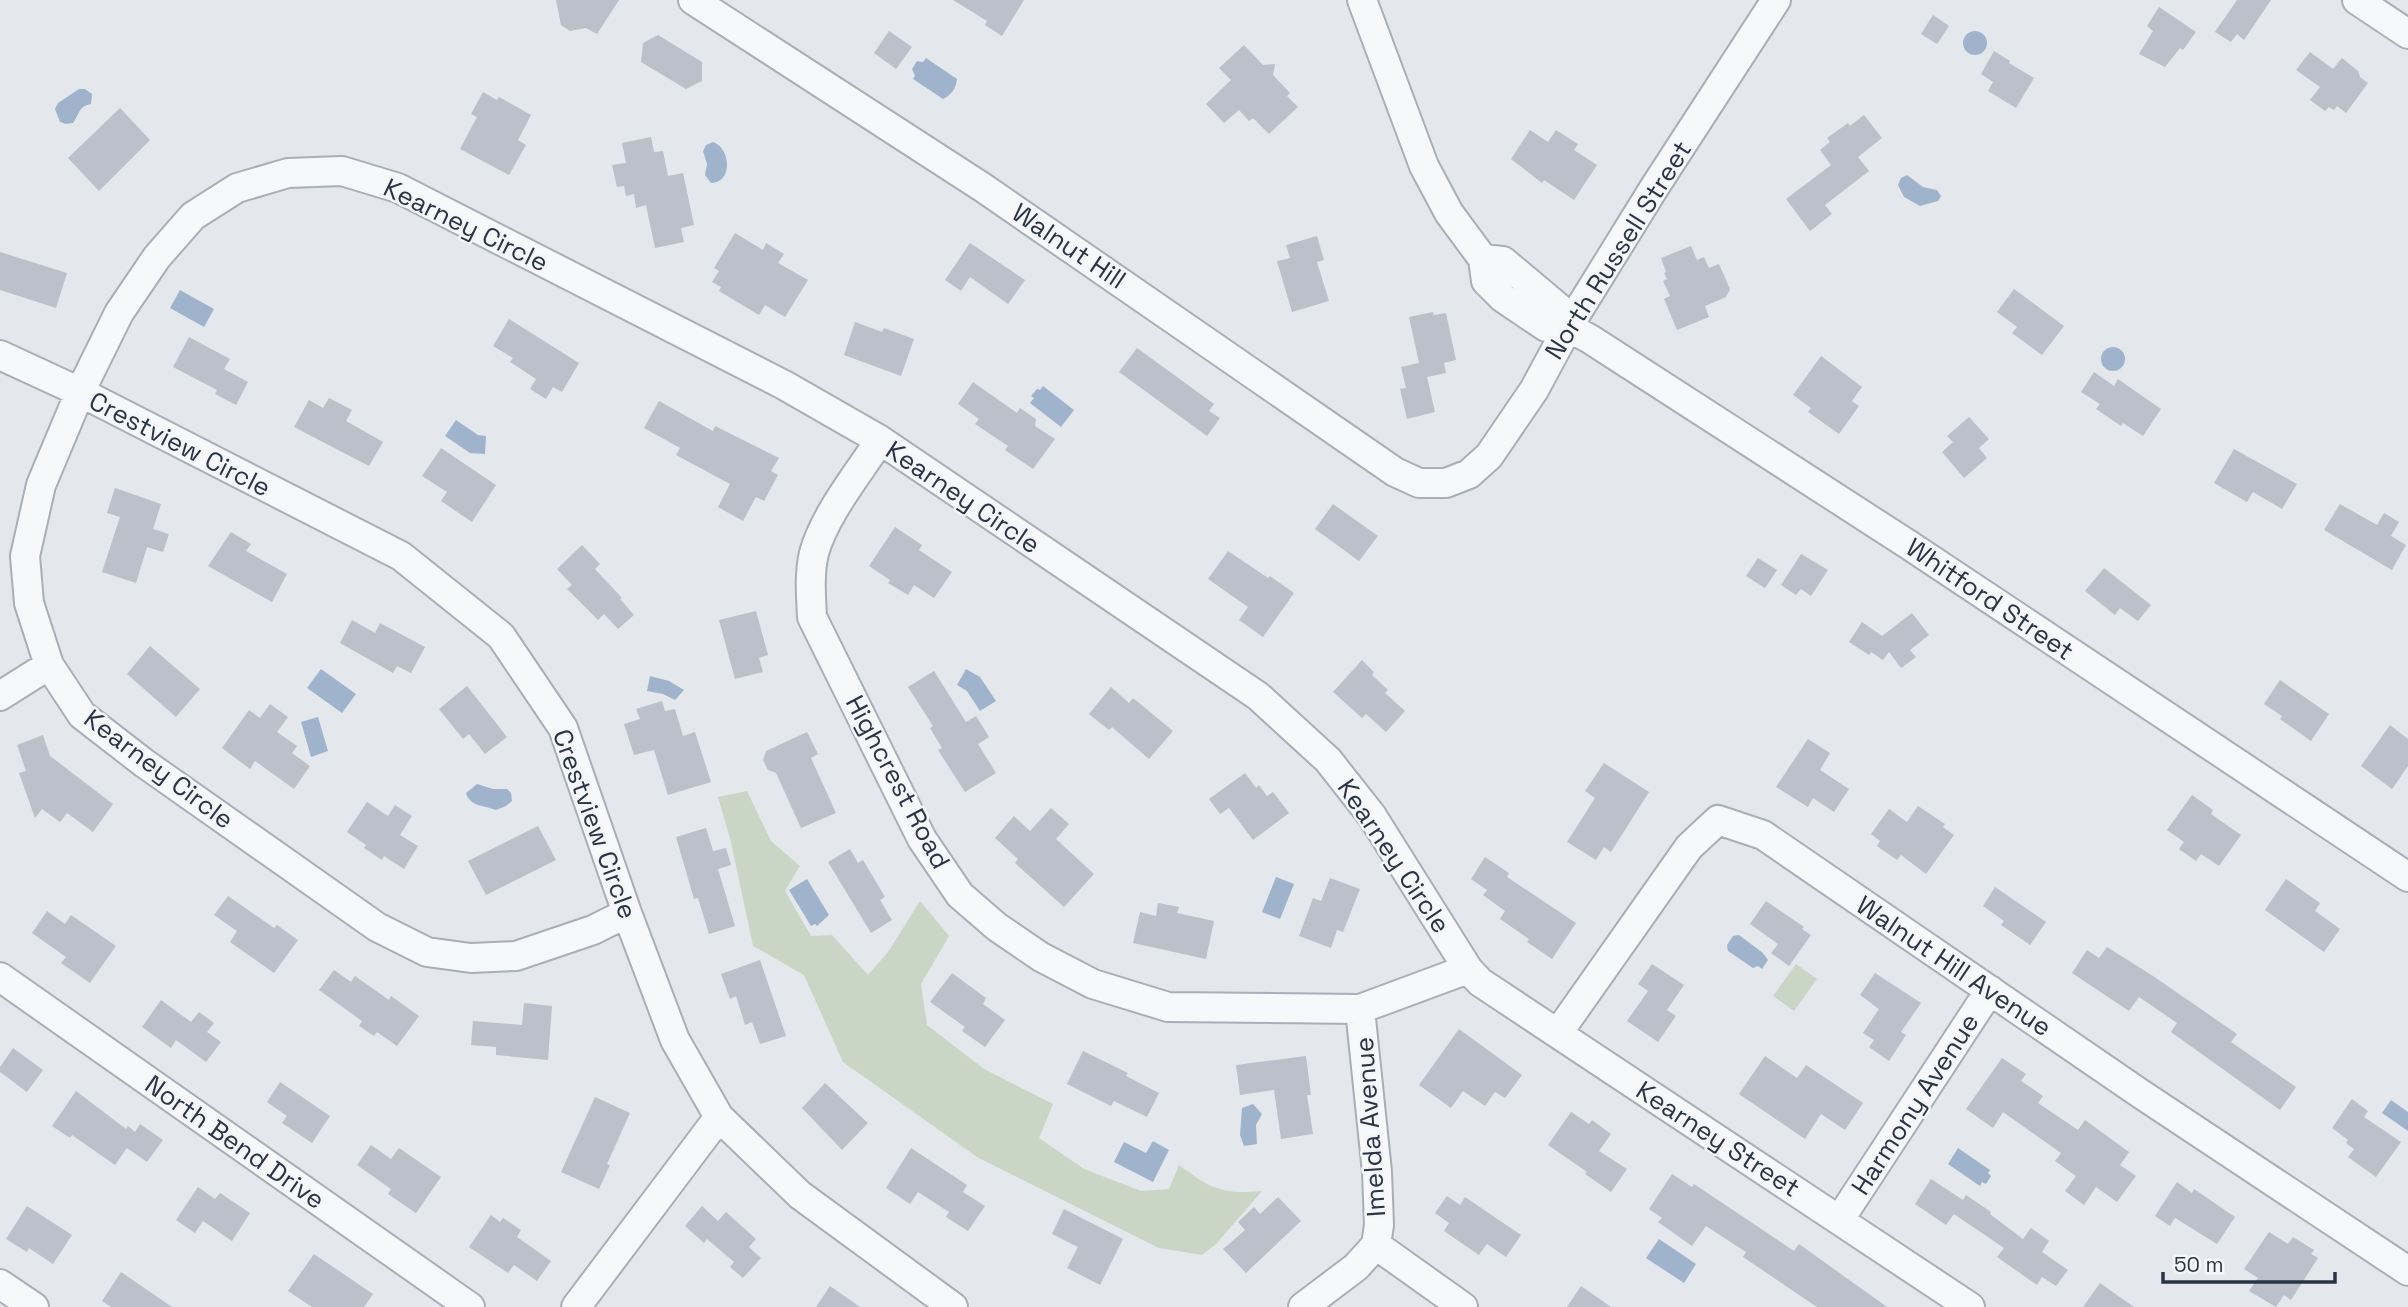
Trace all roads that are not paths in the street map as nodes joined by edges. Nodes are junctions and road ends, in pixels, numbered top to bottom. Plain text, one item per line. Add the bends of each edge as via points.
1 (693, 0) edge
2 (1362, 0) edge
3 (1776, 0) edge
4 (2357, 0) edge
5 (2408, 34) edge
6 (1568, 327) junction
7 (0, 355) edge
8 (79, 393) junction
9 (880, 440) junction
10 (1446, 483) joint
11 (49, 665) junction
12 (0, 696) edge
13 (2408, 877) edge
14 (627, 913) junction
15 (1468, 969) junction
16 (0, 977) edge
17 (1990, 990) junction
18 (1360, 1009) junction
19 (1558, 1033) junction
20 (719, 1117) junction
21 (1840, 1219) junction
22 (1376, 1245) junction
23 (2408, 1272) edge
24 (0, 1284) edge
25 (34, 1307) edge
26 (470, 1307) edge
27 (576, 1307) edge
28 (953, 1307) edge
29 (1303, 1307) edge
30 (1463, 1307) edge
31 (1970, 1307) edge

1 - 10 street, Walnut Hill via 1049,232 1395,472 1419,483
2 - 6 street, Whitford Street via 1424,166 1448,213 1483,259 1486,281 1546,327
3 - 6 street, North Russell Street
4 - 5 street
6 - 10 street, North Russell Street via 1534,390 1489,456 1469,474
6 - 13 street, Whitford Street via 1909,545
7 - 8 street, Crestview Circle
8 - 9 street, Kearney Circle via 119,313 193,216 250,184 288,173 342,172 398,188 784,385
8 - 11 street, Kearney Circle via 41,485 25,556 29,603
8 - 14 street, Crestview Circle via 401,556 501,636 563,728
9 - 15 street, Kearney Circle via 1258,696 1328,760 1372,816
9 - 18 street, Highcrest Road via 824,527 814,552 812,617 922,839 960,895 997,927 1051,962 1093,984 1168,1007
11 - 12 street
11 - 14 street, Kearney Circle via 82,715 144,763 377,927 427,952 471,958 516,956 593,930
14 - 20 street, Crestview Circle via 675,1040
15 - 18 street, Highcrest Road
15 - 19 street, Kearney Street via 1496,995
16 - 26 street, North Bend Drive
17 - 19 street, Walnut Hill Avenue via 1763,835 1718,820 1689,847
17 - 21 street, Harmony Avenue
17 - 23 street, Walnut Hill Avenue
18 - 22 street, Imelda Avenue via 1377,1172
19 - 21 street, Kearney Street
20 - 27 street
20 - 28 street, Crestview Circle via 800,1195
21 - 31 street, Kearney Street
22 - 29 street via 1356,1268
22 - 30 street
24 - 25 street

